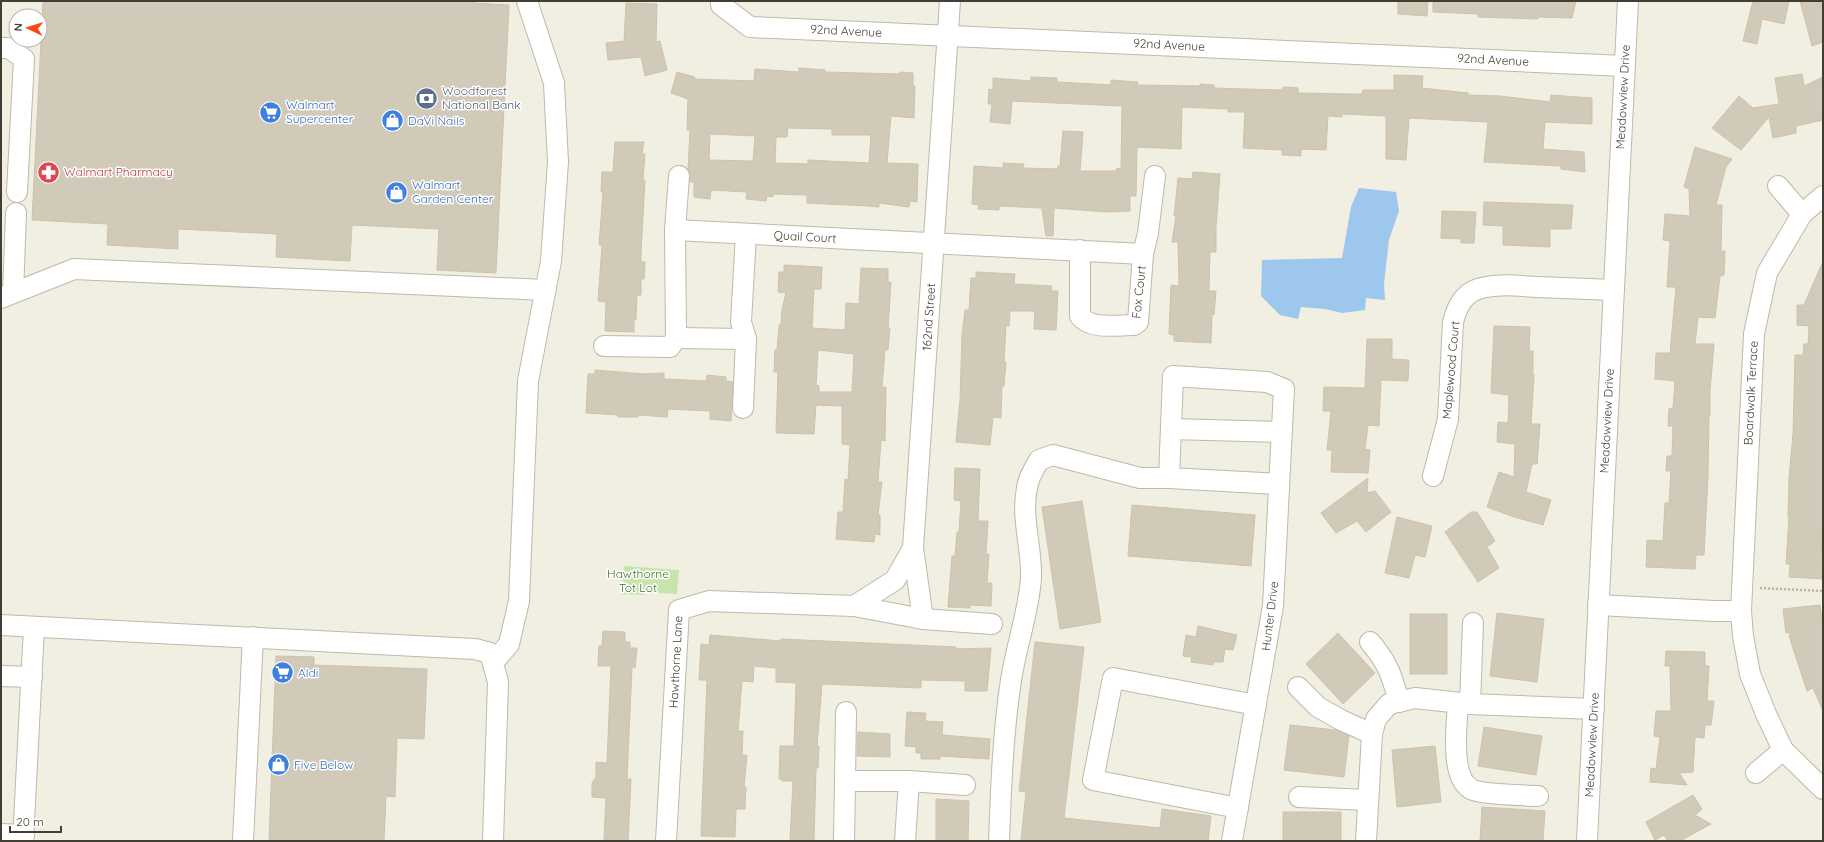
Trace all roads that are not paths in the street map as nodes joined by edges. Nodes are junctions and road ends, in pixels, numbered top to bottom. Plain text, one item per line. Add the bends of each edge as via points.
1 (527, 1) edge
2 (950, 1) edge
3 (1628, 1) edge
4 (721, 3) edge
5 (948, 36) junction
6 (1, 48) edge
7 (1624, 66) junction
8 (679, 176) dead end
9 (1155, 176) dead end
10 (1778, 186) dead end
11 (17, 192) dead end
12 (1823, 196) edge
13 (16, 213) dead end
14 (1802, 214) junction
15 (676, 230) junction
16 (746, 234) junction
17 (934, 243) junction
18 (1080, 250) junction
19 (1143, 254) junction
20 (545, 290) junction
21 (1614, 290) junction
22 (7, 295) edge
23 (676, 338) junction
24 (746, 339) junction
25 (604, 346) dead end
26 (743, 408) dead end
27 (1171, 429) junction
28 (1281, 432) junction
29 (1433, 476) dead end
30 (1170, 478) junction
31 (1279, 484) junction
32 (913, 548) junction
33 (1598, 605) junction
34 (854, 606) junction
35 (1741, 611) junction
36 (923, 619) junction
37 (1473, 623) dead end
38 (992, 624) dead end
39 (1, 625) edge
40 (34, 627) junction
41 (253, 638) junction
42 (1370, 642) dead end
43 (493, 663) junction
44 (1, 676) edge
45 (32, 677) junction
46 (1298, 687) dead end
47 (1399, 702) junction
48 (1464, 703) junction
49 (1256, 705) junction
50 (1594, 709) junction
51 (846, 712) dead end
52 (1372, 734) junction
53 (1783, 750) junction
54 (1756, 773) dead end
55 (845, 781) junction
56 (909, 781) junction
57 (965, 785) dead end
58 (1823, 789) edge
59 (1299, 796) dead end
60 (1538, 796) dead end
61 (1368, 800) junction
62 (1238, 808) junction
63 (1, 834) edge
64 (24, 838) edge
65 (244, 841) edge
66 (494, 841) edge
67 (666, 841) edge
68 (844, 841) edge
69 (905, 841) edge
70 (999, 841) edge
71 (1232, 841) edge
72 (1366, 841) edge
73 (1587, 841) edge

1 - 20 street via 554,83 558,162 551,261
2 - 5 street, 162nd Street
3 - 7 street, Meadowview Drive
4 - 5 street, 92nd Avenue via 750,27
5 - 7 street, 92nd Avenue
5 - 17 street, 162nd Street
6 - 11 street via 9,48 24,59
7 - 21 street, Meadowview Drive
8 - 15 street
9 - 19 street, Fox Court
10 - 14 street
12 - 14 street, Boardwalk Terrace
13 - 22 street
14 - 35 street, Boardwalk Terrace via 1767,273 1754,334
15 - 16 street, Quail Court
15 - 23 street
16 - 17 street, Quail Court
16 - 24 street via 741,322
17 - 18 street, Fox Court
17 - 32 street, 162nd Street
18 - 19 street, Fox Court
18 - 19 street, Fox Court via 1080,316 1084,322 1095,325 1134,325 1138,322
20 - 22 street via 74,269
20 - 43 street via 528,381 520,601 509,644
21 - 29 street, Maplewood Court via 1492,287 1478,289 1463,299 1453,322 1448,419
21 - 33 street, Meadowview Drive
23 - 24 street
23 - 25 street via 670,347
24 - 26 street
27 - 28 street
27 - 28 street, Hunter Drive via 1173,376 1267,382 1284,389
27 - 30 street
28 - 31 street, Hunter Drive
30 - 31 street
30 - 70 street via 1140,478 1053,455 1039,460 1032,472 1025,503 1030,550 1030,587 1010,688 1002,758
31 - 49 street, Hunter Drive via 1273,606
32 - 34 street, 162nd Street via 895,580
32 - 36 street
33 - 35 street
33 - 50 street, Meadowview Drive
34 - 36 street, Hawthorne Lane
34 - 67 street, Hawthorne Lane via 709,601 679,610
35 - 53 street, Boardwalk Terrace via 1750,674
36 - 38 street, Hawthorne Lane
37 - 48 street
39 - 40 street
40 - 41 street
40 - 45 street
41 - 43 street via 476,648 490,653
41 - 65 street
42 - 47 street via 1391,673
43 - 66 street via 498,682
44 - 45 street
45 - 64 street
46 - 52 street via 1318,707
47 - 48 street via 1415,698
47 - 52 street via 1389,704 1376,719
48 - 50 street
48 - 60 street via 1457,764 1464,783 1473,790 1483,792
49 - 62 street, Hunter Drive
49 - 62 street via 1113,678 1093,780
50 - 73 street, Meadowview Drive
51 - 55 street
52 - 61 street
53 - 54 street
53 - 58 street, Boardwalk Terrace
55 - 56 street
55 - 68 street
56 - 57 street
56 - 69 street
59 - 61 street
61 - 72 street
62 - 71 street, Hunter Drive
63 - 64 street

